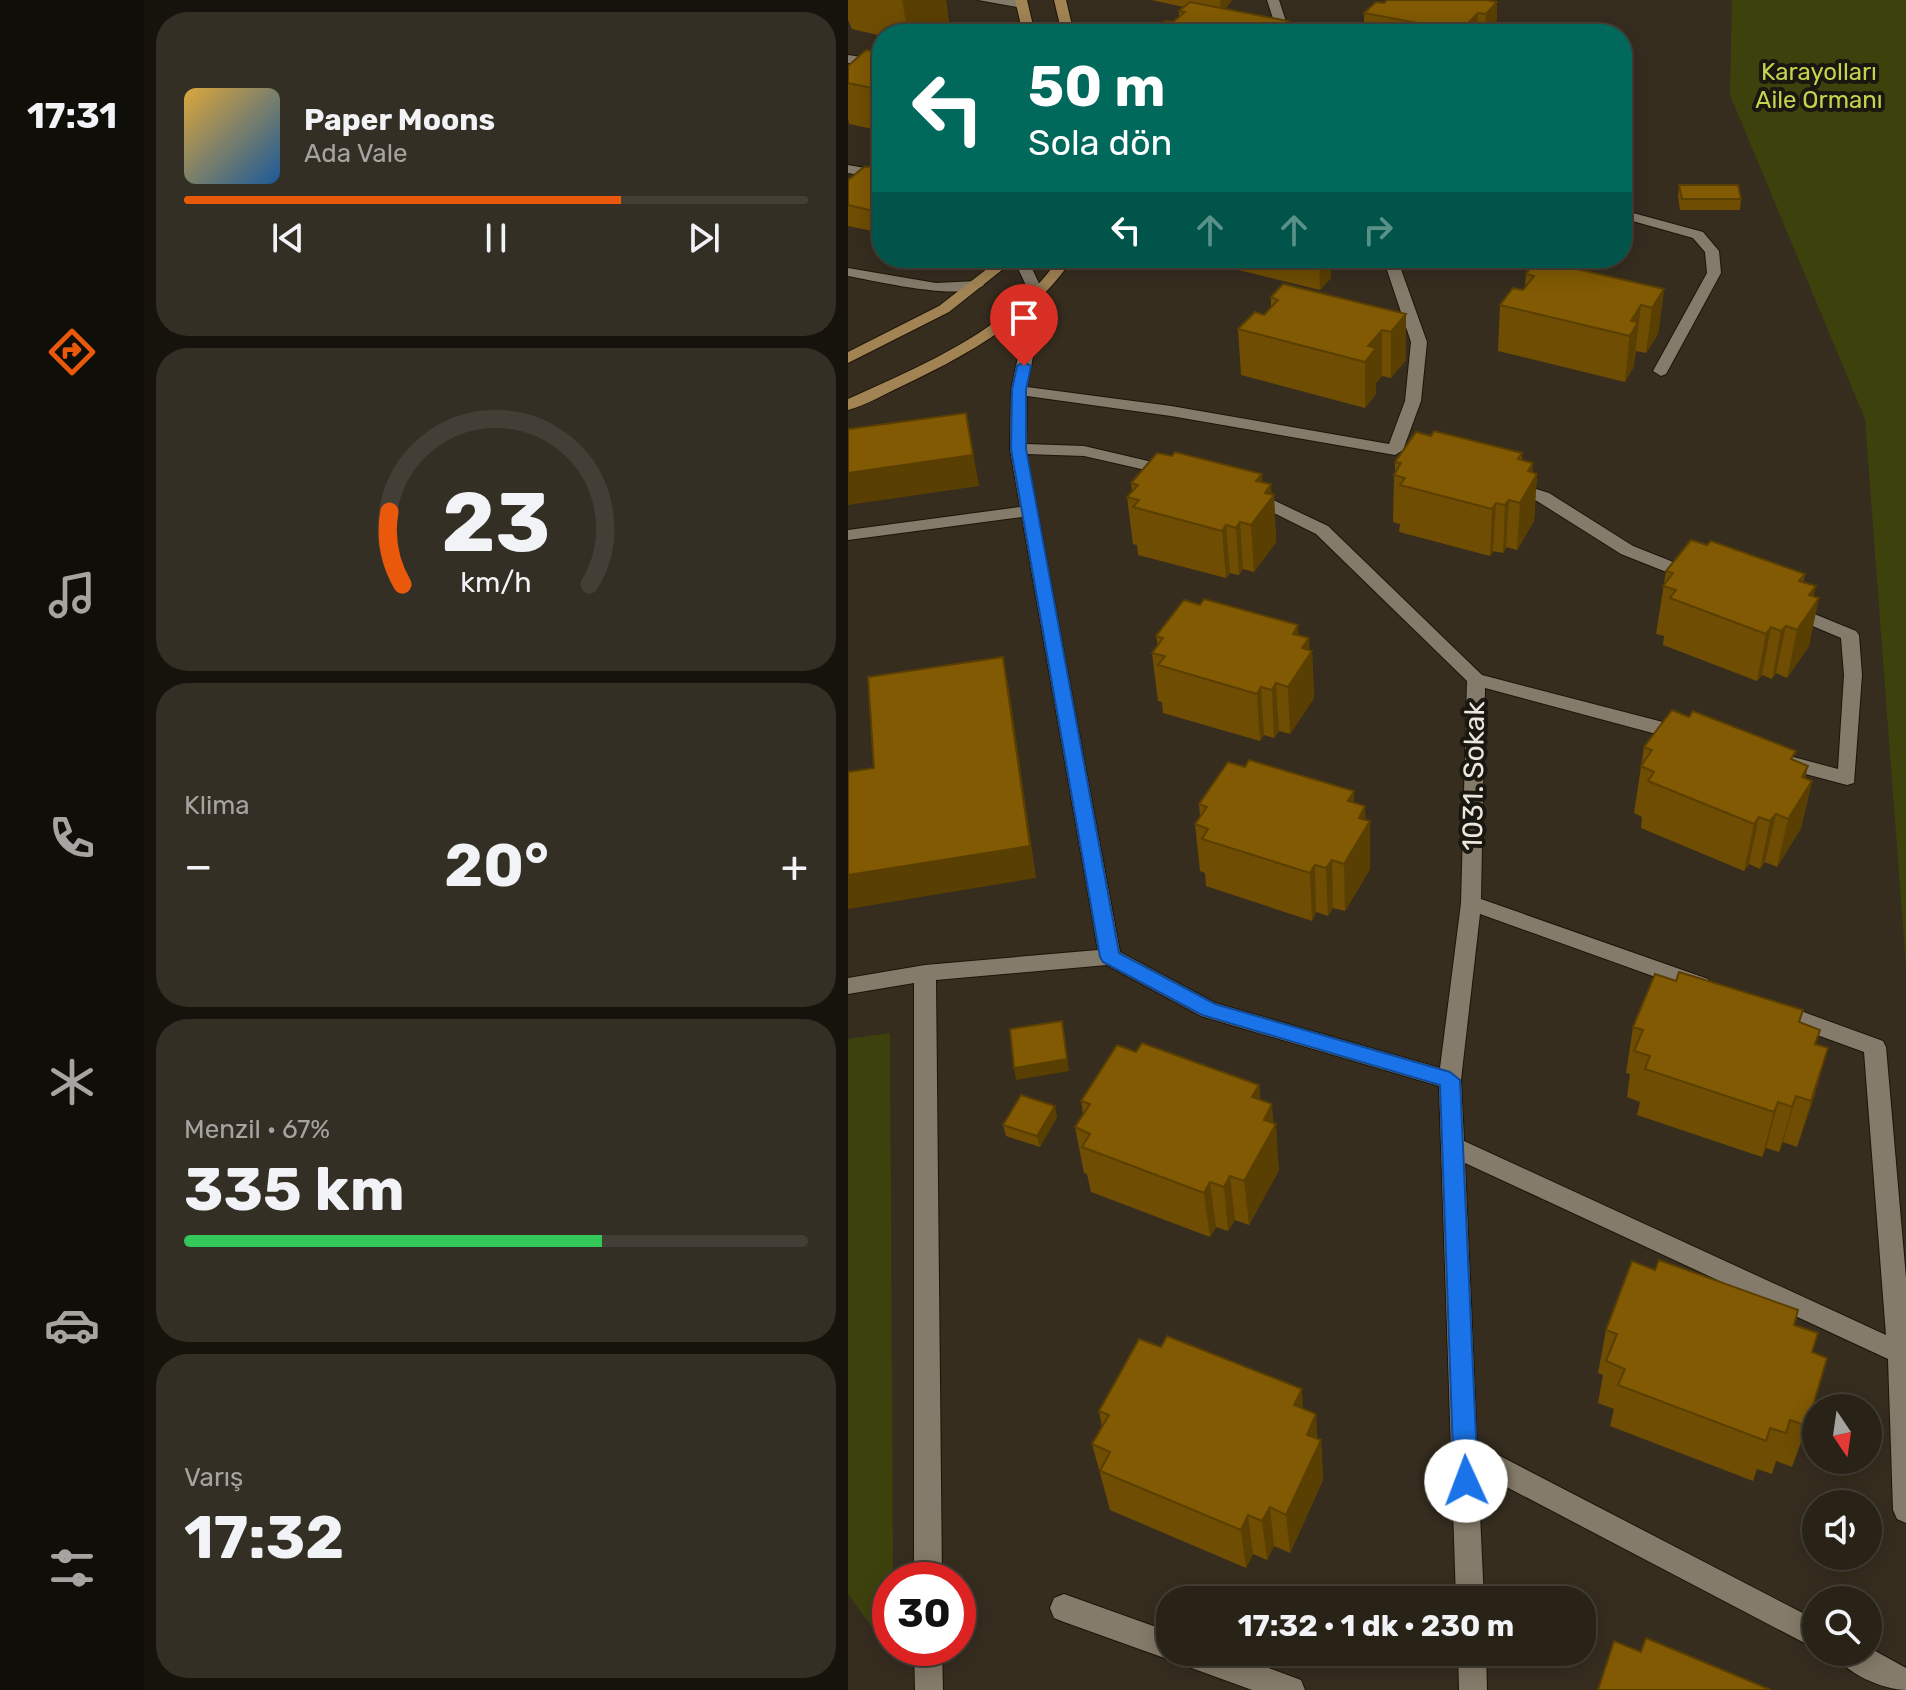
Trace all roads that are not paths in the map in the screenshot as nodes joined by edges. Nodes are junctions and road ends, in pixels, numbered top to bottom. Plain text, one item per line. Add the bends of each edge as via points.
1 (984, 0) edge
2 (1060, 0) edge
3 (1273, 0) edge
4 (1021, 2) edge
5 (1026, 24) edge
6 (1066, 24) edge
7 (1281, 24) edge
8 (848, 59) edge
9 (872, 63) edge
10 (848, 169) edge
11 (872, 173) edge
12 (1632, 217) edge
13 (998, 268) edge
14 (1025, 268) edge
15 (1059, 268) edge
16 (1393, 268) edge
17 (848, 272) edge
18 (977, 285) junction
19 (1038, 296) junction
20 (848, 358) edge
21 (1661, 371) dead end
22 (1019, 390) junction
23 (848, 405) edge
24 (1018, 449) junction
25 (1191, 476) edge
26 (1499, 483) edge
27 (1237, 487) edge
28 (1028, 511) junction
29 (848, 535) edge
30 (1710, 582) edge
31 (1765, 602) edge
32 (1476, 679) junction
33 (1698, 739) edge
34 (1758, 755) edge
35 (1471, 903) junction
36 (1110, 957) junction
37 (925, 973) junction
38 (848, 986) edge
39 (1725, 993) edge
40 (1755, 1004) edge
41 (1450, 1080) junction
42 (1455, 1148) junction
43 (1900, 1353) junction
44 (1465, 1451) junction
45 (1906, 1510) edge
46 (928, 1562) edge
47 (1470, 1586) edge
48 (1064, 1608) dead end
49 (1802, 1628) edge
50 (1156, 1641) edge
51 (928, 1666) edge
52 (1225, 1666) edge
53 (1472, 1666) edge
54 (1874, 1666) edge
55 (1906, 1683) edge
56 (929, 1690) edge
57 (1291, 1690) edge
58 (1473, 1690) edge

1 - 4 street
2 - 6 street
3 - 7 street
4 - 5 street
8 - 9 street
10 - 11 street
12 - 21 street via 1698,235 1712,251 1714,273
13 - 18 street
14 - 19 street
15 - 19 street
16 - 22 street via 1419,342 1402,452
17 - 18 street via 936,287
18 - 20 street via 944,309
19 - 22 street
19 - 23 street via 988,333
22 - 24 street
24 - 25 street via 1084,451
24 - 28 street
26 - 30 street via 1543,497 1627,550
27 - 32 street, 1031. Sokak via 1322,530
28 - 29 street
28 - 36 street
31 - 34 street via 1850,635 1847,778
32 - 33 street
32 - 35 street, 1031. Sokak
35 - 39 street
35 - 41 street, 1031. Sokak
36 - 37 street
36 - 41 street via 1209,1010
37 - 38 street
37 - 46 street
40 - 43 street via 1875,1047
41 - 42 street, 1031. Sokak
42 - 43 street
42 - 44 street, 1031. Sokak
43 - 45 street
44 - 47 street, 1031. Sokak
44 - 49 street
48 - 50 street
51 - 56 street
52 - 57 street
53 - 58 street
54 - 55 street

